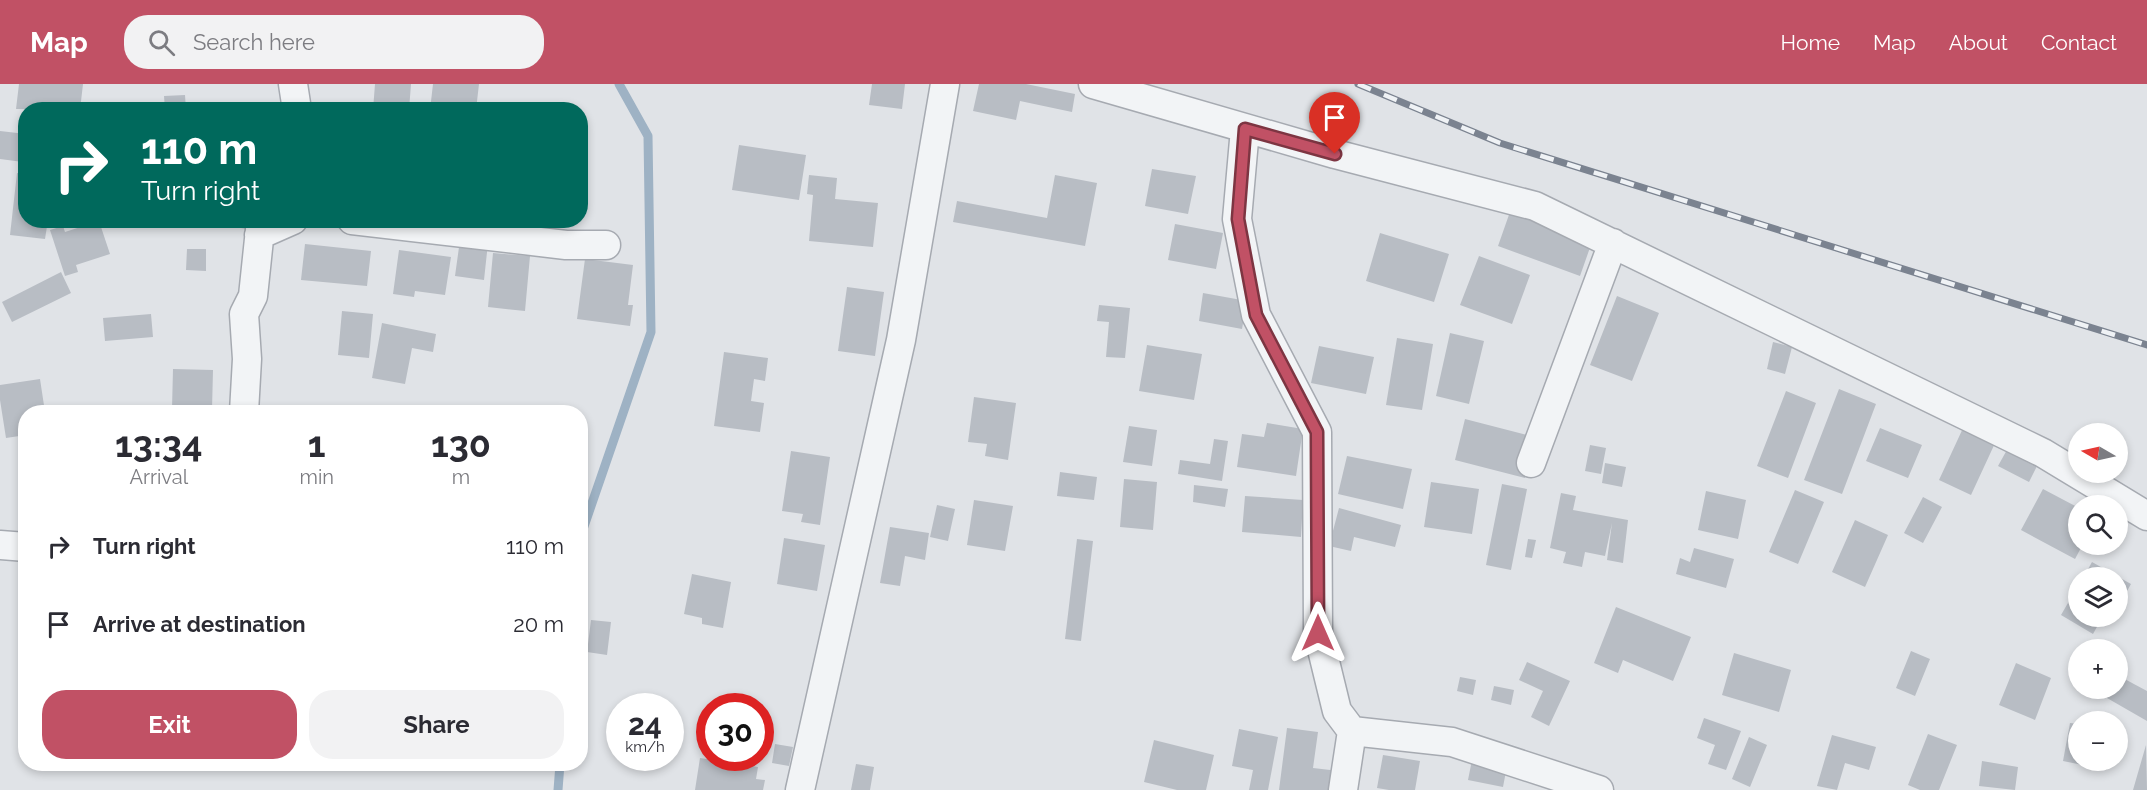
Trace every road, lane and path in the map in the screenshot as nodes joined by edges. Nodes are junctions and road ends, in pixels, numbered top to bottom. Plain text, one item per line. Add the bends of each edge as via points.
1 (293, 84) edge
2 (945, 84) edge
3 (1093, 84) edge
4 (296, 102) edge
5 (1245, 129) junction
6 (260, 228) edge
7 (420, 228) edge
8 (1613, 243) junction
9 (606, 246) dead end
10 (244, 405) edge
11 (1531, 463) dead end
12 (2147, 516) edge
13 (0, 545) edge
14 (18, 546) edge
15 (1352, 731) junction
16 (800, 790) edge
17 (1343, 790) edge
18 (1599, 790) edge

1 - 4 street
2 - 16 street via 902,340
3 - 5 street
5 - 8 street via 1535,206
5 - 15 street via 1238,219 1256,315 1317,432 1318,633 1337,711
6 - 10 street via 253,296 244,314
7 - 9 street
8 - 11 street
8 - 12 street via 2043,453
13 - 14 street
15 - 17 street
15 - 18 street via 1452,742

